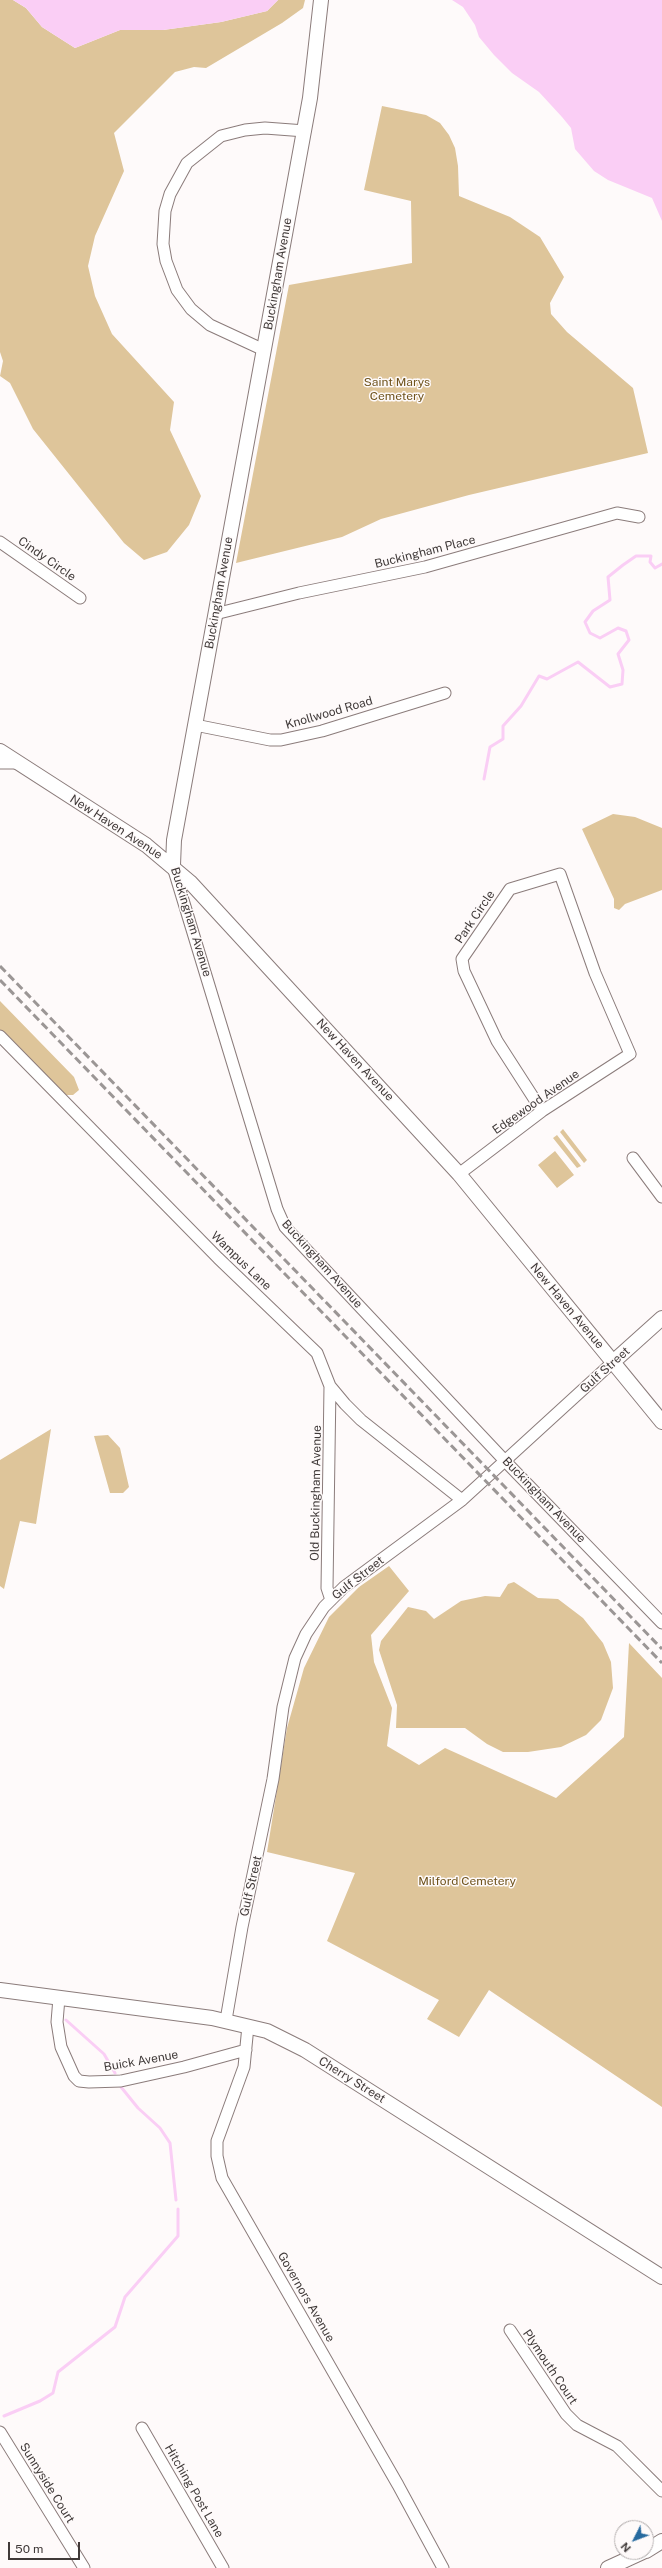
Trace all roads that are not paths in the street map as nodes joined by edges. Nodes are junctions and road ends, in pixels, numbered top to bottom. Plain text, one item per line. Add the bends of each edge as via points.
1 (321, 0) edge
2 (305, 131) junction
3 (264, 350) junction
4 (639, 517) dead end
5 (0, 542) edge
6 (80, 598) dead end
7 (215, 614) junction
8 (445, 693) dead end
9 (195, 725) junction
10 (0, 751) edge
11 (0, 763) edge
12 (18, 763) junction
13 (173, 865) junction
14 (0, 1036) edge
15 (630, 1054) joint
16 (542, 1111) junction
17 (633, 1158) dead end
18 (459, 1174) junction
19 (662, 1197) edge
20 (662, 1318) edge
21 (613, 1362) junction
22 (330, 1386) junction
23 (662, 1422) edge
24 (506, 1462) junction
25 (462, 1500) junction
26 (331, 1600) junction
27 (662, 1623) edge
28 (0, 1990) edge
29 (58, 1998) junction
30 (226, 2020) junction
31 (248, 2026) junction
32 (246, 2050) junction
33 (662, 2277) edge
34 (510, 2330) dead end
35 (142, 2428) dead end
36 (0, 2432) edge
37 (662, 2491) edge
38 (626, 2560) edge
39 (84, 2568) edge
40 (223, 2568) edge
41 (443, 2568) edge
42 (608, 2568) edge

1 - 2 main road, Buckingham Avenue via 316,64
2 - 3 main road, Buckingham Avenue
2 - 3 street via 266,128 221,136 188,163 178,176 165,211 163,239 166,260 177,290 191,308 210,325
3 - 7 main road, Buckingham Avenue
4 - 7 street, Buckingham Place via 617,513 425,567 299,593
5 - 6 street, Cindy Circle
7 - 9 main road, Buckingham Avenue
8 - 9 street, Knollwood Road via 322,731 281,740
9 - 13 main road, Buckingham Avenue via 172,851
10 - 12 main road, New Haven Avenue
11 - 12 street
12 - 13 main road, New Haven Avenue
13 - 18 main road, New Haven Avenue
13 - 24 street, Buckingham Avenue via 281,1220 290,1233
14 - 22 street, Wampus Lane via 218,1258 317,1353
15 - 16 street, Edgewood Avenue
15 - 16 street, Park Circle via 595,973 560,874 510,889 462,959 464,971 497,1041
16 - 18 street, Edgewood Avenue
17 - 19 street
18 - 21 main road, New Haven Avenue
20 - 21 main road, Gulf Street
21 - 23 main road, New Haven Avenue
21 - 24 street, Gulf Street
22 - 25 street, Wampus Lane via 361,1420
22 - 26 street, Old Buckingham Avenue via 327,1588
24 - 25 street, Gulf Street
24 - 27 street, Buckingham Avenue
25 - 26 street, Gulf Street
26 - 30 street, Gulf Street via 306,1634 295,1658 283,1707 273,1779 242,1926
28 - 29 main road, Cherry Street
29 - 30 main road, Cherry Street
29 - 32 street, Buick Avenue via 57,2022 61,2047 71,2071 79,2081 121,2081
30 - 31 main road, Cherry Street
31 - 32 street, Governors Avenue
31 - 33 main road, Cherry Street via 267,2031 305,2050
32 - 41 street, Governors Avenue via 244,2067 217,2141 217,2156 222,2178
34 - 37 street, Plymouth Court via 566,2414 587,2431 617,2446
35 - 40 street, Hitching Post Lane
36 - 39 street, Sunnyside Court
38 - 42 main road

